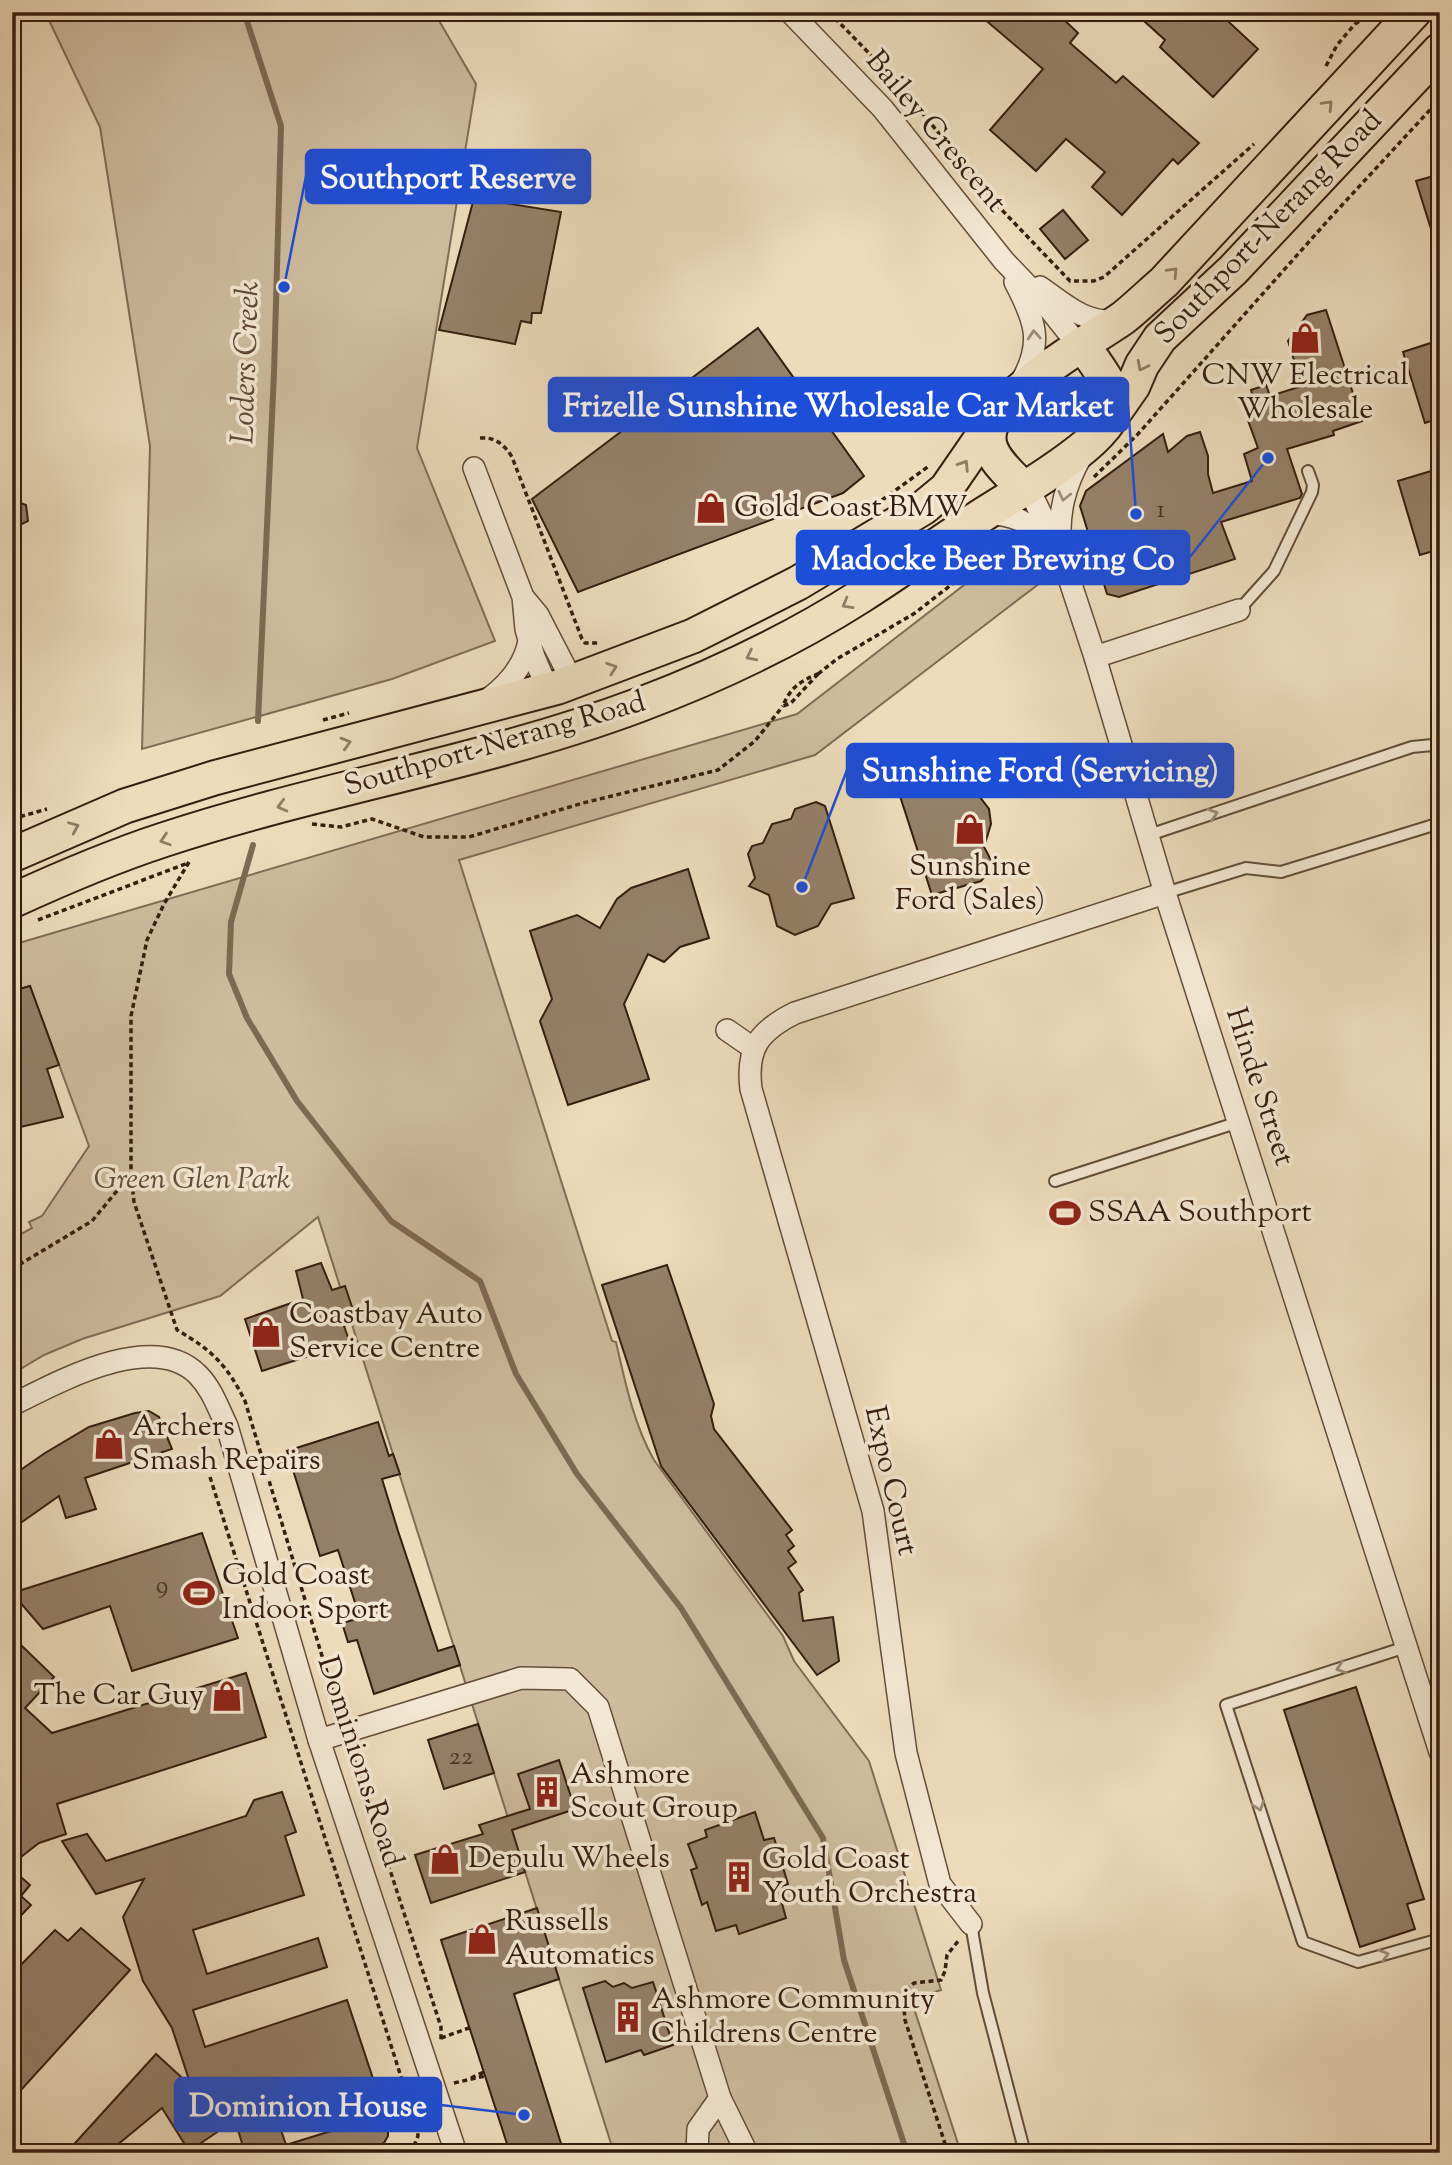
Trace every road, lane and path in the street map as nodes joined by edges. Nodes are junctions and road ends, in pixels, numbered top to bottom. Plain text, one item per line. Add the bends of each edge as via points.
1 (790, 12) edge
2 (829, 12) edge
3 (1374, 12) edge
4 (1414, 12) edge
5 (1440, 50) edge
6 (1320, 73) dead end
7 (1440, 99) edge
8 (1260, 138) dead end
9 (1004, 261) junction
10 (1122, 318) junction
11 (1080, 345) junction
12 (1004, 408) junction
13 (1102, 427) junction
14 (480, 438) dead end
15 (937, 456) dead end
16 (474, 468) dead end
17 (1308, 471) dead end
18 (1092, 478) dead end
19 (1026, 488) junction
20 (877, 503) dead end
21 (986, 513) junction
22 (1034, 538) junction
23 (1009, 547) junction
24 (1063, 560) junction
25 (523, 597) junction
26 (1238, 610) joint
27 (529, 641) junction
28 (600, 643) dead end
29 (1095, 657) junction
30 (818, 674) junction
31 (558, 687) junction
32 (783, 706) junction
33 (471, 711) junction
34 (571, 728) junction
35 (1440, 751) edge
36 (1440, 823) edge
37 (311, 824) dead end
38 (1149, 835) junction
39 (14, 853) edge
40 (199, 855) dead end
41 (189, 862) junction
42 (1165, 893) junction
43 (23, 911) edge
44 (727, 1030) dead end
45 (753, 1048) junction
46 (1239, 1122) junction
47 (131, 1174) junction
48 (1055, 1181) dead end
49 (12, 1269) edge
50 (12, 1405) edge
51 (210, 1477) dead end
52 (1406, 1647) junction
53 (338, 1709) dead end
54 (319, 1740) junction
55 (1440, 1752) edge
56 (354, 1759) dead end
57 (971, 1924) junction
58 (1440, 1939) edge
59 (470, 2028) dead end
60 (451, 2073) dead end
61 (484, 2074) dead end
62 (720, 2098) junction
63 (411, 2153) edge
64 (456, 2153) edge
65 (697, 2153) edge
66 (747, 2153) edge
67 (948, 2153) edge
68 (1026, 2153) edge

1 - 9 street, Bailey Crescent via 883,109
2 - 8 path via 897,82 1000,208 1070,281 1104,277
3 - 6 path via 1337,44
10 -> 4 main road, Southport-Nerang Road via 1164,282
5 -> 13 main road, Southport-Nerang Road via 1233,270 1160,338 1133,386
7 - 18 path via 1138,434
9 - 10 street via 1084,316 1105,321
9 - 11 street, Bailey Crescent
12 -> 9 street, Bailey Crescent via 1032,363 1036,345 1032,317
10 - 11 main road, Southport-Nerang Road
11 - 12 main road, Southport-Nerang Road via 1043,370
11 - 13 main road via 1114,397
12 - 19 main road via 988,439 995,455
31 -> 12 main road, Southport-Nerang Road via 693,636 768,599 923,508 946,489
13 - 19 main road, Southport-Nerang Road via 1056,469
13 -> 24 street, Hinde Street via 1064,493 1060,521
14 - 28 path via 494,439 510,453 582,639
15 - 20 path
16 - 25 street
17 - 26 lane via 1312,492 1274,571
19 - 21 main road, Southport-Nerang Road
19 - 24 street, Hinde Street
21 - 22 street, Hinde Street via 1020,519
21 -> 34 main road, Southport-Nerang Road via 860,597 775,645 700,680
22 - 23 path via 1022,537
22 - 23 path via 1023,556
22 - 24 street, Hinde Street
23 - 30 path
24 - 29 street, Hinde Street
25 - 27 street
25 - 31 street via 538,615 566,669
26 - 29 street
27 - 31 street via 543,678
27 - 33 street via 523,661 508,683
29 - 38 street, Hinde Street
30 - 32 path
30 - 32 path via 789,691
31 - 33 main road, Southport-Nerang Road
31 - 34 main road
32 - 37 path via 755,741 718,771 583,803 469,837 425,837 372,819 341,827
39 -> 33 main road, Southport-Nerang Road via 125,806 214,778
34 -> 43 main road, Southport-Nerang Road via 165,839 83,869
38 -> 35 lane via 1412,747 1432,745
36 - 42 lane via 1281,872 1247,868
38 - 42 street, Hinde Street
40 - 41 path
41 - 43 path via 100,898
41 - 47 path via 147,940 131,1016
42 - 45 street via 795,1013 765,1032
42 - 46 street, Hinde Street
44 - 45 street
45 - 57 street, Expo Court via 751,1089 873,1511 906,1753 940,1884
46 - 48 lane
46 - 52 street, Hinde Street
47 - 49 path via 92,1221
47 - 53 path via 134,1202 177,1330 217,1356 245,1401
50 - 54 street, Dominions Road via 68,1377 134,1357 174,1360 196,1373 210,1389 227,1426
51 - 63 path via 417,2127
52 - 55 street, Hinde Street
52 -> 58 lane via 1226,1705 1303,1942 1358,1962
54 - 62 street via 521,1678 570,1679 598,1707
54 - 64 street, Dominions Road
56 - 59 path via 441,2039
57 - 67 path via 947,1955 941,1980 914,1983 905,1991 905,2020
57 - 68 lane via 983,1993
60 - 61 path via 454,2083
62 - 65 street via 698,2129
62 - 66 street

